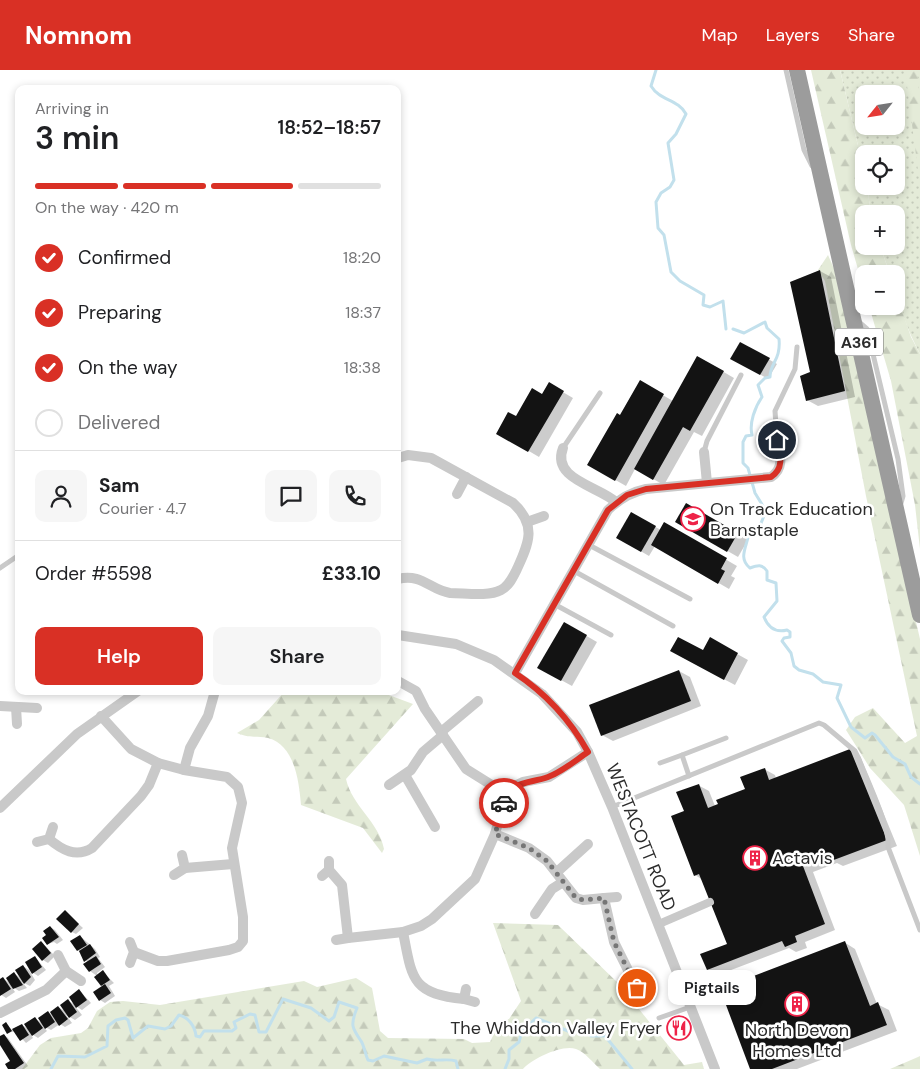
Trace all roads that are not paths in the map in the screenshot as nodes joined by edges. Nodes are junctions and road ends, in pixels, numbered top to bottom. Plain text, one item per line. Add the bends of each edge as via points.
1 (786, 70) edge
2 (797, 70) edge
3 (828, 208) junction
4 (797, 348) dead end
5 (741, 374) dead end
6 (600, 393) dead end
7 (777, 440) joint
8 (562, 448) joint
9 (704, 452) joint
10 (401, 457) edge
11 (466, 477) junction
12 (707, 483) junction
13 (457, 494) dead end
14 (616, 502) junction
15 (544, 516) dead end
16 (527, 522) junction
17 (588, 545) junction
18 (15, 558) edge
19 (0, 568) edge
20 (573, 571) junction
21 (401, 580) edge
22 (690, 599) dead end
23 (554, 604) junction
24 (920, 615) edge
25 (673, 626) dead end
26 (401, 635) edge
27 (611, 635) dead end
28 (515, 673) junction
29 (401, 683) edge
30 (132, 695) edge
31 (214, 695) edge
32 (478, 701) dead end
33 (0, 706) edge
34 (16, 707) junction
35 (37, 708) dead end
36 (100, 716) junction
37 (17, 724) dead end
38 (442, 734) junction
39 (726, 738) dead end
40 (588, 752) junction
41 (682, 755) junction
42 (158, 763) junction
43 (660, 763) dead end
44 (184, 770) junction
45 (405, 775) junction
46 (689, 776) junction
47 (389, 785) dead end
48 (506, 794) junction
49 (612, 806) junction
50 (0, 808) edge
51 (53, 827) dead end
52 (435, 827) dead end
53 (495, 834) junction
54 (49, 839) junction
55 (37, 842) dead end
56 (588, 844) dead end
57 (182, 855) dead end
58 (233, 864) junction
59 (185, 868) junction
60 (327, 869) dead end
61 (557, 872) junction
62 (174, 875) dead end
63 (562, 882) junction
64 (617, 896) dead end
65 (604, 898) junction
66 (710, 902) dead end
67 (535, 914) dead end
68 (659, 924) junction
69 (920, 930) edge
70 (403, 932) junction
71 (348, 938) junction
72 (336, 940) dead end
73 (130, 942) dead end
74 (134, 952) junction
75 (58, 955) dead end
76 (130, 963) dead end
77 (66, 971) junction
78 (81, 981) dead end
79 (637, 988) dead end
80 (475, 1002) dead end
81 (690, 1007) junction
82 (0, 1013) edge
83 (659, 1018) dead end
84 (715, 1069) edge

1 - 3 lane via 804,150
2 - 3 highway, A361
3 - 24 highway, A361
4 - 7 lane via 795,370 775,411
5 - 9 lane
6 - 8 lane
7 - 12 street via 781,463 771,477
8 - 14 street via 559,457 566,472
9 - 12 street
10 - 11 street via 408,454 431,458
11 - 13 street
11 - 16 street via 513,503
12 - 14 street via 636,491
14 - 17 street
15 - 16 street
16 - 21 street via 528,545 507,586 499,591 450,593 424,580
17 - 20 street
17 - 22 lane
18 - 19 lane
20 - 23 street
20 - 25 lane
23 - 27 lane
23 - 28 street
26 - 28 street, WESTACOTT ROAD via 456,644
28 - 40 street, WESTACOTT ROAD via 551,702 577,732
29 - 38 street via 416,691
30 - 36 street
31 - 44 street via 208,716 190,748
32 - 38 street
33 - 34 street
34 - 35 street
34 - 37 street
36 - 42 street via 131,750
36 - 50 street via 50,758
38 - 45 street via 422,752
38 - 48 street via 466,769
39 - 41 lane
40 - 48 street via 549,777 523,782
40 - 49 street, WESTACOTT ROAD
41 - 43 lane
41 - 46 lane
42 - 44 street
42 - 54 street via 141,796 85,853 76,854 60,848
44 - 58 street via 227,777 238,787 242,803 233,839
45 - 47 street
45 - 52 street
46 - 49 lane
46 - 69 lane via 819,723 824,725 855,751 859,759
48 - 53 street
49 - 68 street, WESTACOTT ROAD
51 - 54 street
53 - 61 street via 529,848
53 - 70 street via 475,879 432,919
54 - 55 street
56 - 61 street
57 - 59 street
58 - 59 street
58 - 74 street via 244,936 238,947 158,961
59 - 62 street
60 - 71 street via 337,876 342,885
61 - 63 street
63 - 65 street via 576,898
63 - 67 street via 552,889
64 - 65 street
65 - 79 street via 614,942
66 - 68 street
68 - 81 street, WESTACOTT ROAD
70 - 71 street
70 - 80 street via 410,970 420,987 446,997 465,994
71 - 72 street
73 - 74 street
74 - 76 street
75 - 77 street
77 - 78 street
77 - 82 street via 46,990
81 - 83 lane
81 - 84 street, WESTACOTT ROAD

